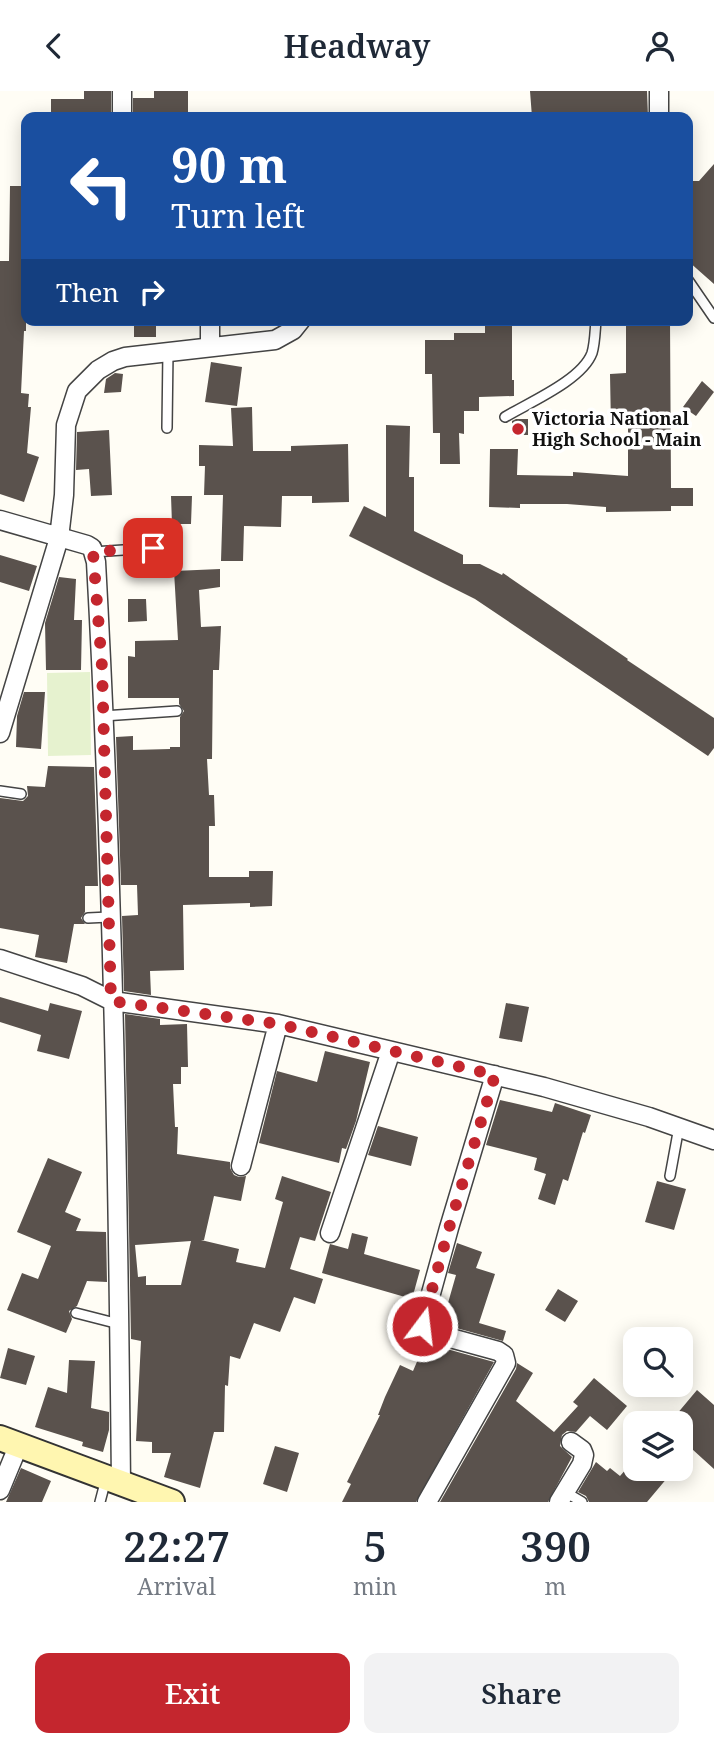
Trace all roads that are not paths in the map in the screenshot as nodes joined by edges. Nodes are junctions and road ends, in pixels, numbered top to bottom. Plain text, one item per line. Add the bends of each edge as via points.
1 (122, 91) edge
2 (659, 91) edge
3 (122, 112) edge
4 (659, 112) edge
5 (693, 287) edge
6 (714, 318) edge
7 (209, 326) edge
8 (296, 326) edge
9 (595, 326) edge
10 (210, 347) junction
11 (168, 351) junction
12 (505, 417) dead end
13 (167, 428) dead end
14 (0, 520) edge
15 (59, 538) junction
16 (153, 548) dead end
17 (93, 550) junction
18 (177, 711) dead end
19 (103, 716) junction
20 (0, 733) edge
21 (0, 790) edge
22 (21, 794) dead end
23 (109, 917) junction
24 (88, 918) dead end
25 (0, 959) edge
26 (111, 1001) junction
27 (278, 1024) junction
28 (391, 1051) junction
29 (495, 1075) junction
30 (679, 1127) junction
31 (714, 1140) edge
32 (241, 1166) dead end
33 (670, 1176) dead end
34 (330, 1233) dead end
35 (76, 1313) dead end
36 (119, 1324) junction
37 (9, 1441) edge
38 (571, 1442) dead end
39 (114, 1481) junction
40 (0, 1490) edge
41 (562, 1497) edge
42 (159, 1500) edge
43 (100, 1502) edge
44 (427, 1502) edge
45 (582, 1502) edge

1 - 3 street
2 - 4 street
5 - 6 lane
7 - 10 street
8 - 10 street via 275,339
9 - 12 lane via 593,351 581,369
10 - 11 street
11 - 13 lane
11 - 15 street via 113,361 77,391 66,425
14 - 15 street
15 - 17 street
15 - 20 street
16 - 17 lane
17 - 19 street
18 - 19 lane
19 - 23 street
21 - 22 lane
23 - 24 lane
23 - 26 street
25 - 26 street via 82,986
26 - 27 street
26 - 36 street
27 - 28 street
27 - 32 street
28 - 29 street
28 - 34 street
29 - 30 street
29 - 44 street via 422,1326 431,1333 501,1352 506,1363
30 - 31 street
30 - 33 lane
35 - 36 lane
36 - 39 street
37 - 39 main road
37 - 40 street
38 - 41 street via 584,1455
39 - 42 main road
39 - 43 lane
41 - 45 lane

